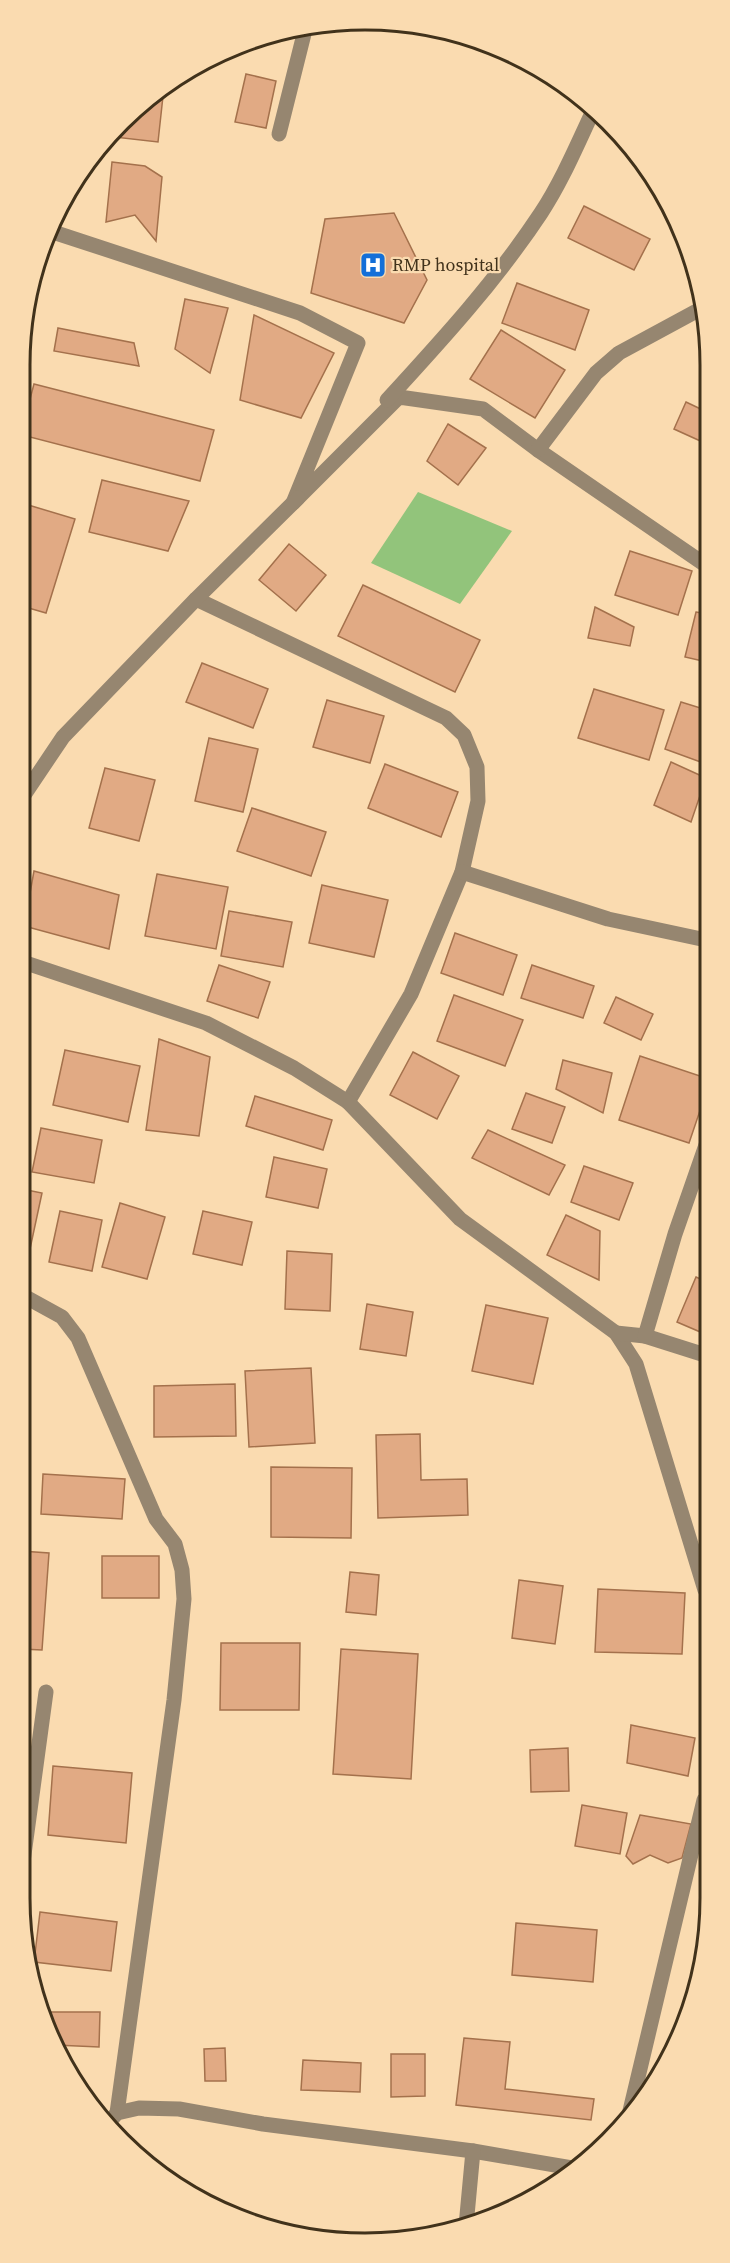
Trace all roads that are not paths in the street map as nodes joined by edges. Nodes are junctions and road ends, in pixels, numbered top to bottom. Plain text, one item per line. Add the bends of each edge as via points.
1 (304, 35) edge
2 (590, 116) edge
3 (279, 134) dead end
4 (58, 233) edge
5 (696, 312) edge
6 (538, 450) junction
7 (293, 503) junction
8 (700, 561) edge
9 (196, 599) junction
10 (30, 786) edge
11 (462, 872) junction
12 (700, 939) edge
13 (30, 964) edge
14 (348, 1102) junction
15 (700, 1162) edge
16 (30, 1299) edge
17 (616, 1333) junction
18 (645, 1336) junction
19 (700, 1353) edge
20 (700, 1574) edge
21 (46, 1692) dead end
22 (30, 1810) edge
23 (700, 1817) edge
24 (633, 2100) edge
25 (117, 2113) junction
26 (112, 2118) edge
27 (473, 2151) junction
28 (565, 2167) edge
29 (467, 2217) edge

1 - 3 street
2 - 7 street via 542,212 492,282
4 - 7 street via 300,313 358,343
5 - 6 street via 620,353 596,373
6 - 7 street via 483,409 399,397
6 - 8 street
7 - 9 street
9 - 10 street via 63,737
9 - 11 street via 446,718 464,735 477,767 478,801
11 - 12 street via 608,919
11 - 14 street via 411,994
13 - 14 street via 206,1023 294,1068
14 - 17 street via 460,1219
15 - 18 street
16 - 25 street via 62,1317 78,1338 156,1519 175,1544 182,1570 184,1599 174,1700
17 - 18 street
17 - 20 street via 636,1364
18 - 19 street
21 - 22 street
23 - 24 street
25 - 26 street
25 - 27 street via 140,2108 179,2109
27 - 28 street
27 - 29 street

